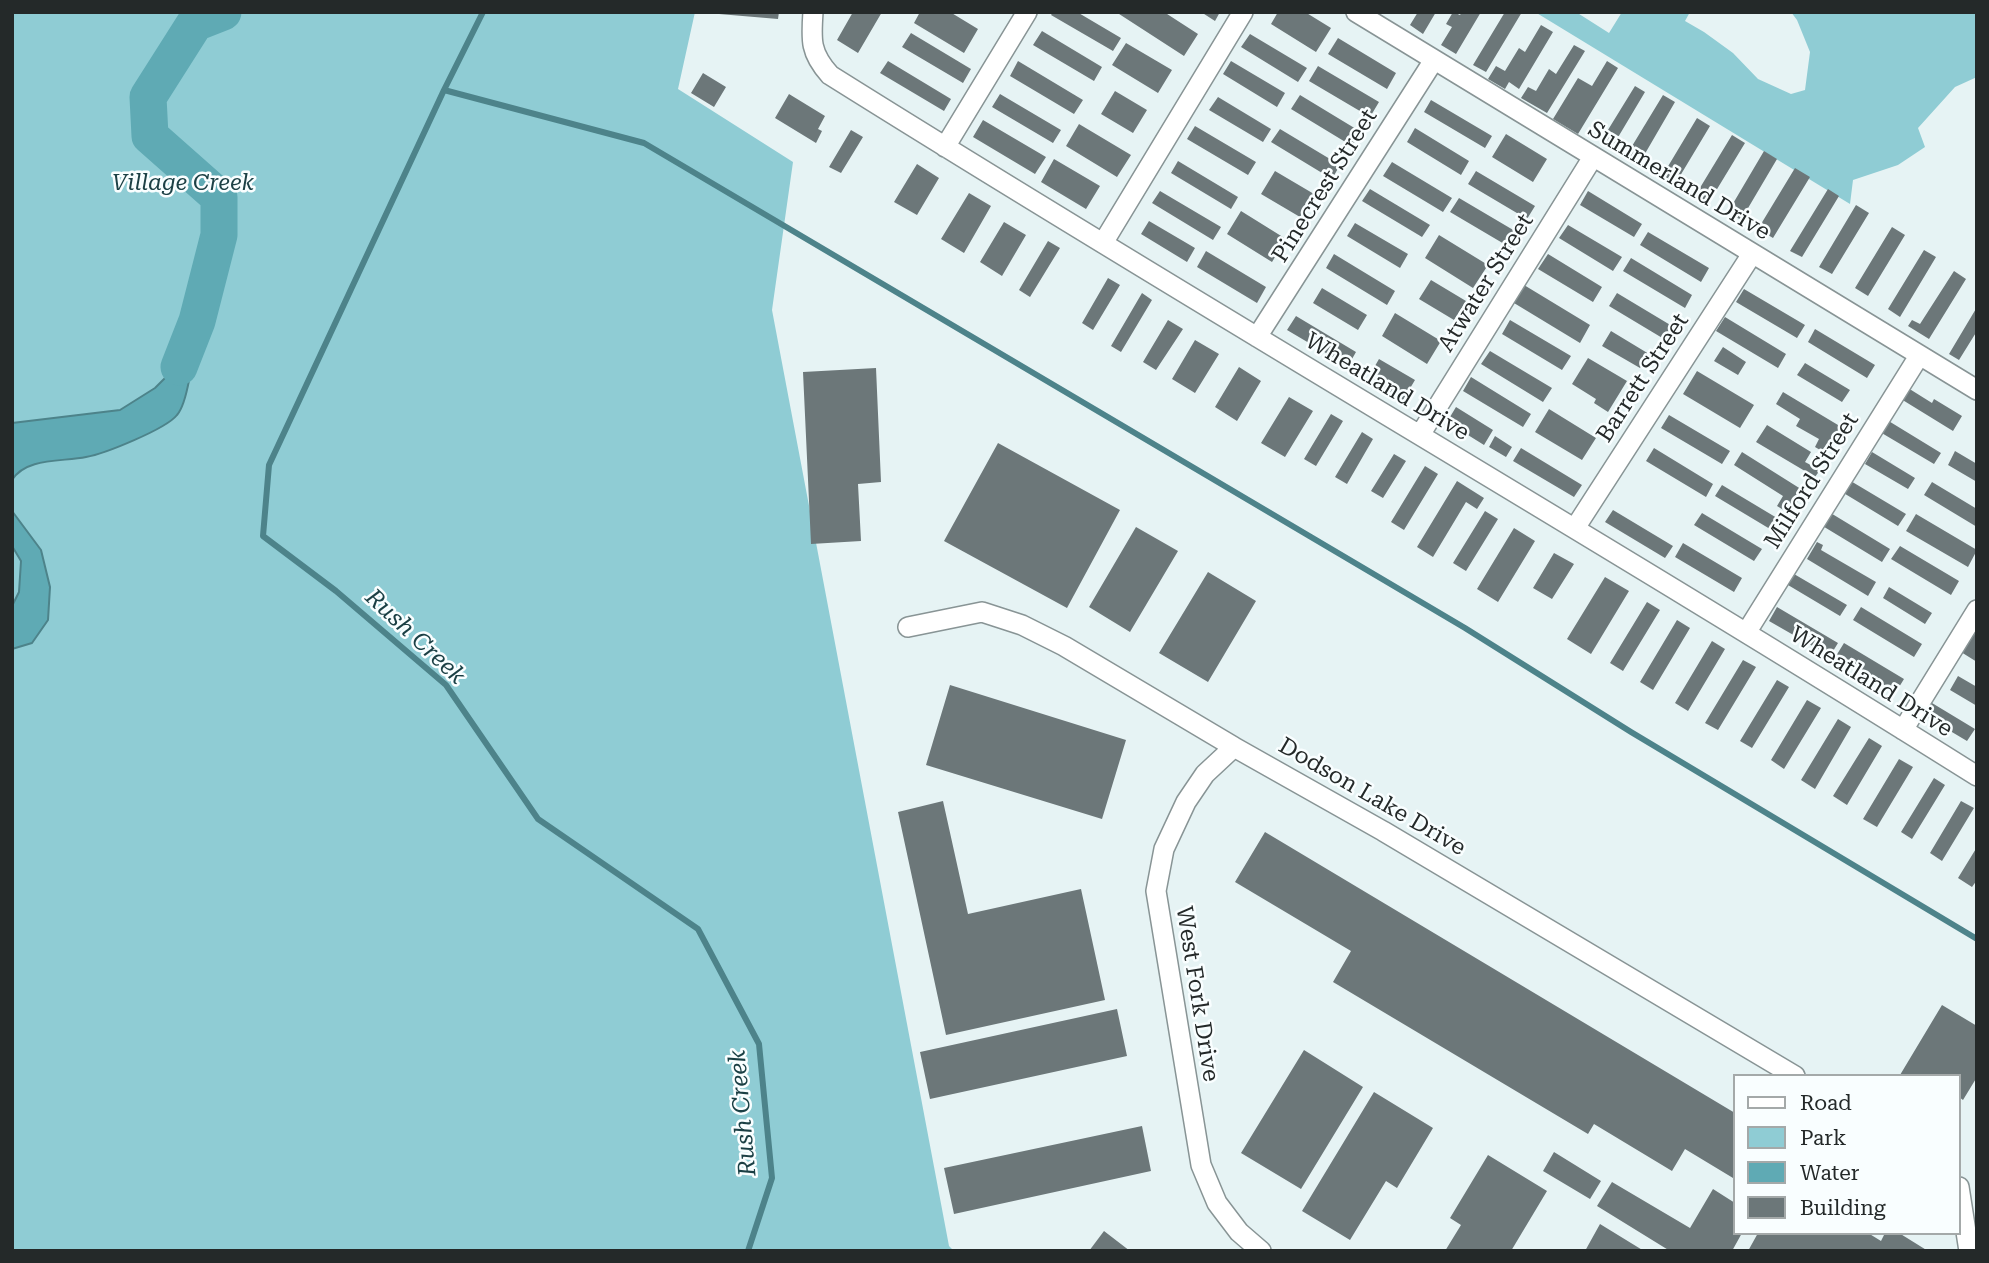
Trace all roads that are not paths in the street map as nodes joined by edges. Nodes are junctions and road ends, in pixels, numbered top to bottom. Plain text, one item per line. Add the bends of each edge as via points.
1 (814, 12) edge
2 (1027, 12) edge
3 (1243, 12) edge
4 (1356, 12) edge
5 (1434, 60) junction
6 (945, 147) junction
7 (1593, 157) junction
8 (1102, 243) junction
9 (1752, 254) junction
10 (1257, 337) junction
11 (1919, 356) junction
12 (1977, 390) edge
13 (1420, 435) junction
14 (1575, 528) junction
15 (1977, 610) edge
16 (908, 627) dead end
17 (1746, 633) junction
18 (1903, 730) junction
19 (1234, 747) junction
20 (1977, 776) edge
21 (1792, 1074) edge
22 (1961, 1200) edge
23 (1261, 1251) edge
24 (1969, 1251) edge

1 - 6 street, Wheatland Drive via 816,57 830,75
2 - 6 street
3 - 8 street
4 - 5 street, Summerland Drive
5 - 7 street, Summerland Drive
5 - 10 street, Pinecrest Street
6 - 8 street, Wheatland Drive
7 - 9 street, Summerland Drive
7 - 13 street, Atwater Street
8 - 10 street, Wheatland Drive
9 - 11 street, Summerland Drive
9 - 14 street, Barrett Street
10 - 13 street, Wheatland Drive
11 - 12 street, Summerland Drive
11 - 17 street, Milford Street
13 - 14 street, Wheatland Drive
14 - 17 street, Wheatland Drive
15 - 18 street
16 - 19 street, Dodson Lake Drive via 982,612 1022,625
17 - 18 street, Wheatland Drive
18 - 20 street, Wheatland Drive
19 - 21 street, Dodson Lake Drive
19 - 23 street, West Fork Drive via 1205,774 1186,802 1164,849 1156,891 1201,1166 1217,1203
22 - 24 street

